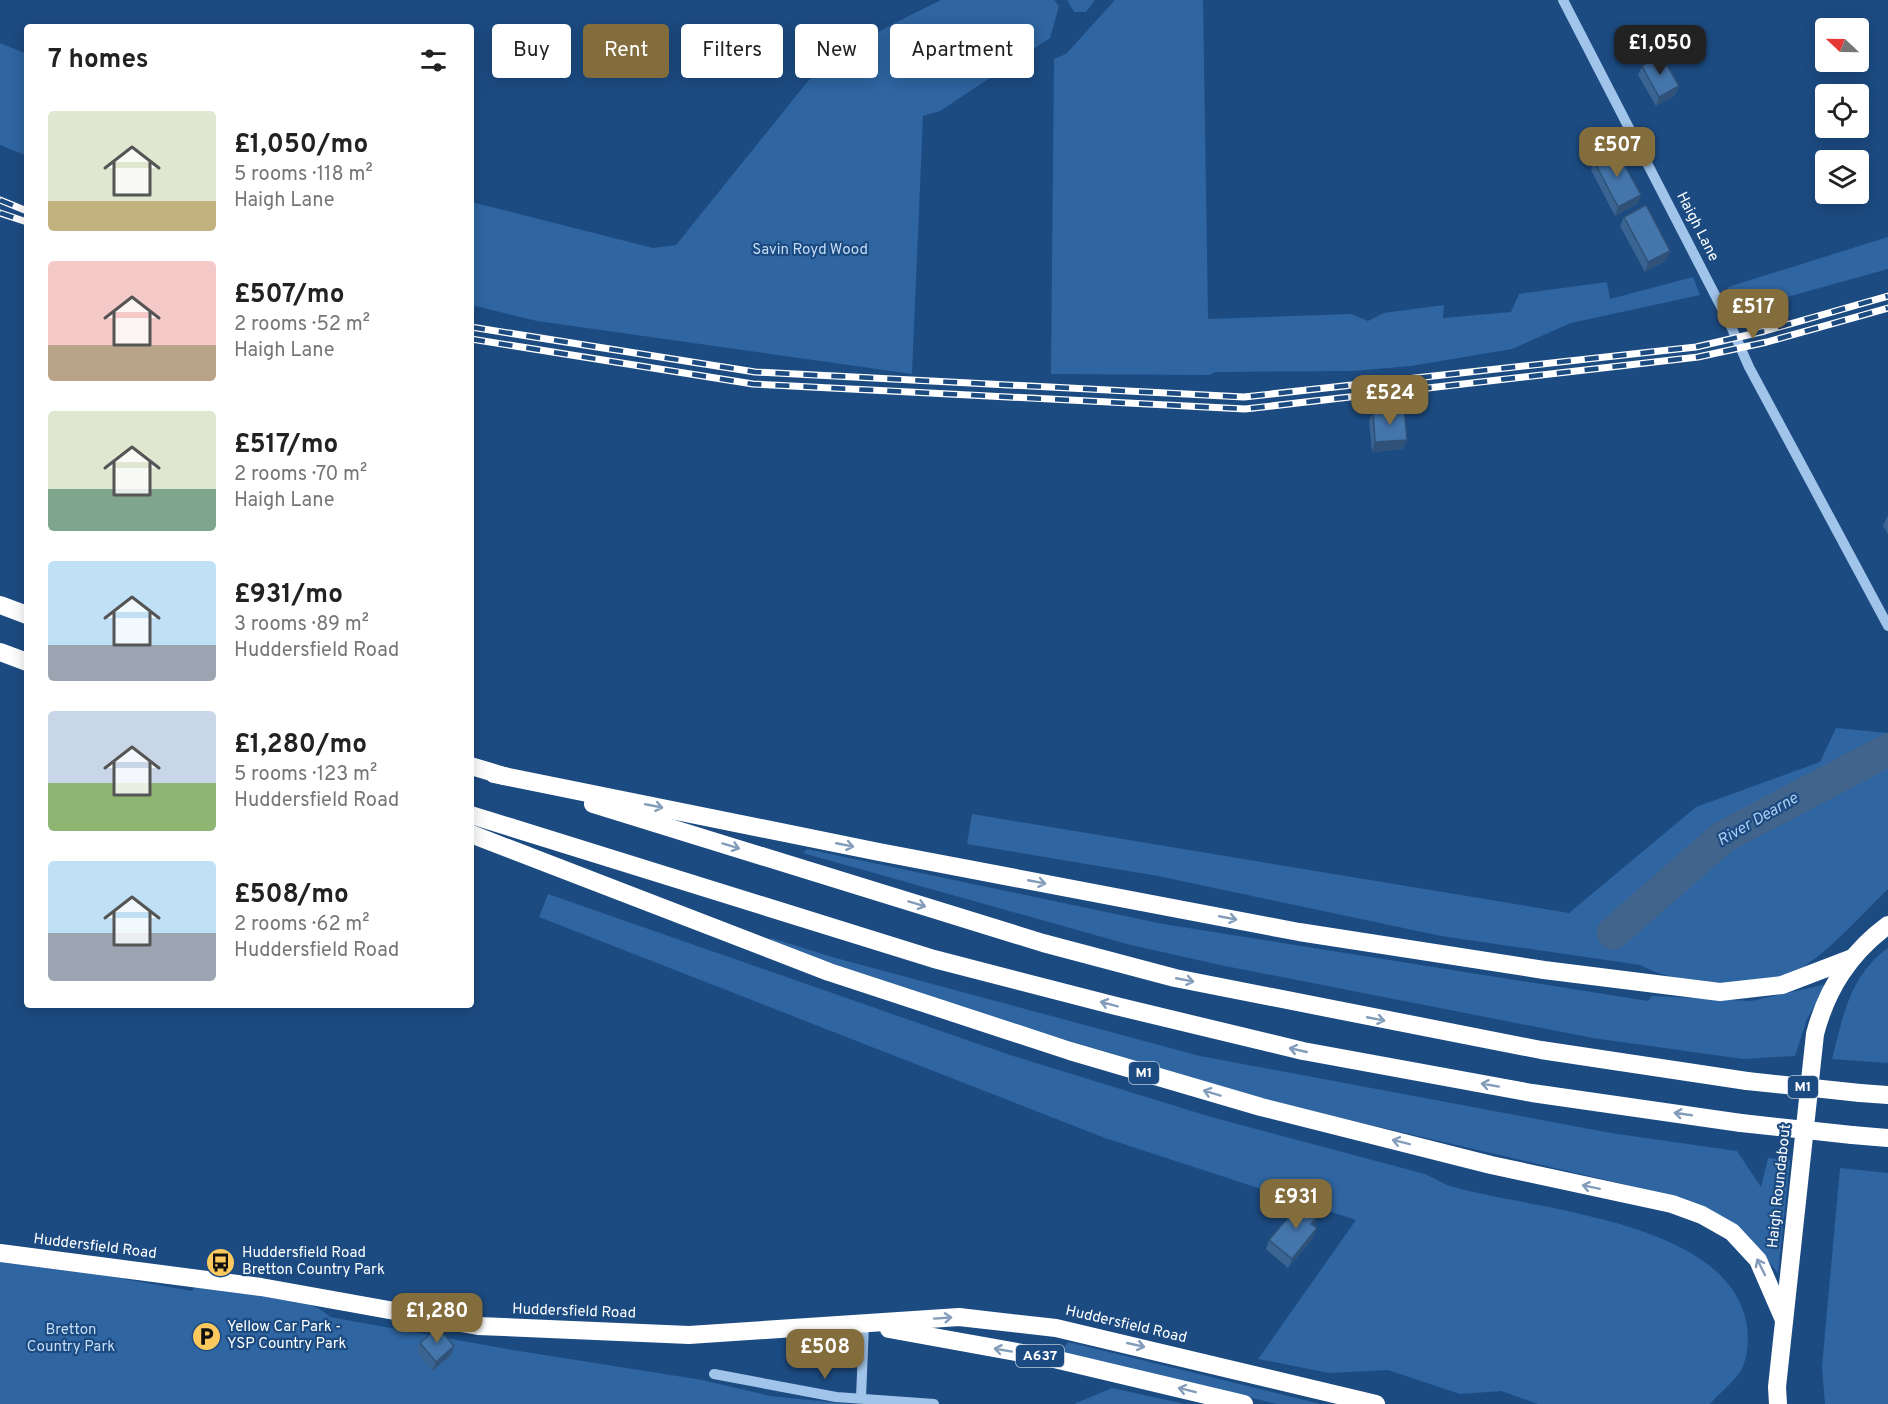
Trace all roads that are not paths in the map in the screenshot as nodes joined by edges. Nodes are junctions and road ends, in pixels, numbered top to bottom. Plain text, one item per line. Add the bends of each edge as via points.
1 (1563, 0) edge
2 (0, 605) edge
3 (24, 614) edge
4 (1888, 626) edge
5 (0, 652) edge
6 (24, 661) edge
7 (474, 767) edge
8 (494, 774) junction
9 (474, 816) edge
10 (474, 835) edge
11 (1888, 925) edge
12 (1850, 959) junction
13 (1888, 1095) edge
14 (1888, 1138) edge
15 (0, 1253) edge
16 (1784, 1320) junction
17 (864, 1324) junction
18 (714, 1374) dead end
19 (1778, 1395) edge
20 (861, 1398) junction
21 (934, 1404) edge
22 (1244, 1404) edge
23 (1376, 1404) edge
24 (1763, 1404) edge

1 - 4 street, Haigh Lane via 1763,395
2 - 3 highway
5 - 6 highway
7 - 8 highway, M1
8 -> 12 highway, M1 via 1276,927 1544,969 1720,992 1782,985
8 -> 13 highway, M1, bridge via 1043,943 1175,978 1541,1050 1747,1081
14 -> 9 highway, bridge via 1741,1123 1532,1093 1303,1051 934,958
16 -> 10 highway, M1 via 1758,1260 1732,1232 1692,1211 1261,1107 1070,1051 829,972
11 - 12 highway, Haigh Roundabout
12 - 16 highway, Haigh Roundabout via 1831,990 1815,1034
15 - 17 highway, Huddersfield Road / A637 via 261,1287 478,1326 689,1335
16 - 19 highway, Haigh Roundabout
17 - 20 street
22 -> 17 highway, Huddersfield Road / A637 via 1050,1358
17 -> 23 highway, Huddersfield Road via 959,1317 1056,1328
18 - 20 street via 791,1390
19 - 24 highway
20 - 21 street

